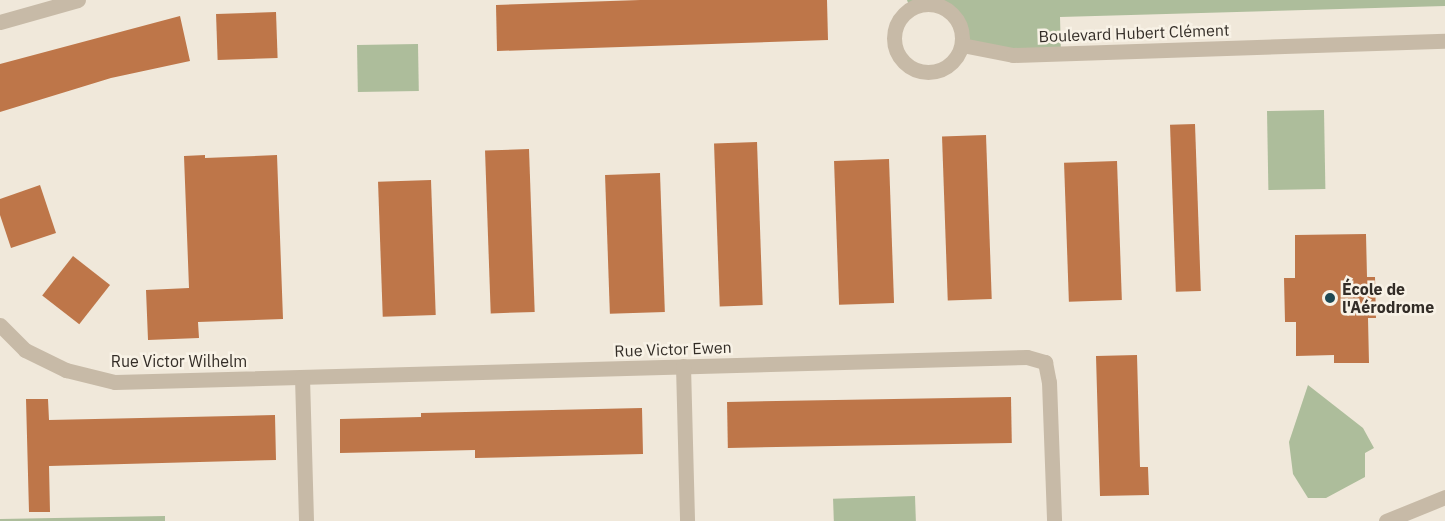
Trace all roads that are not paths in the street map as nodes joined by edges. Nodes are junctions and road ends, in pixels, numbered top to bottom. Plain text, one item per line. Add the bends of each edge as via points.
1 (78, 0) edge
2 (908, 4) edge
3 (0, 22) edge
4 (1445, 41) edge
5 (962, 45) junction
6 (0, 326) edge
7 (683, 366) junction
8 (302, 377) junction
9 (1445, 497) edge
10 (306, 521) edge
11 (687, 521) edge
12 (1054, 521) edge
13 (1386, 521) edge

1 - 3 street
2 - 5 street via 932,3 943,7 959,23
2 - 5 street via 893,36 900,58 908,66 918,71 940,70 950,64
4 - 5 street, Boulevard Hubert Clément via 1013,55
6 - 8 street, Rue Victor Wilhelm via 25,350 66,370 115,382
7 - 8 street, Rue Victor Ewen
7 - 11 street
7 - 12 street, Rue Victor Ewen via 1026,357 1045,362
8 - 10 street
9 - 13 street

